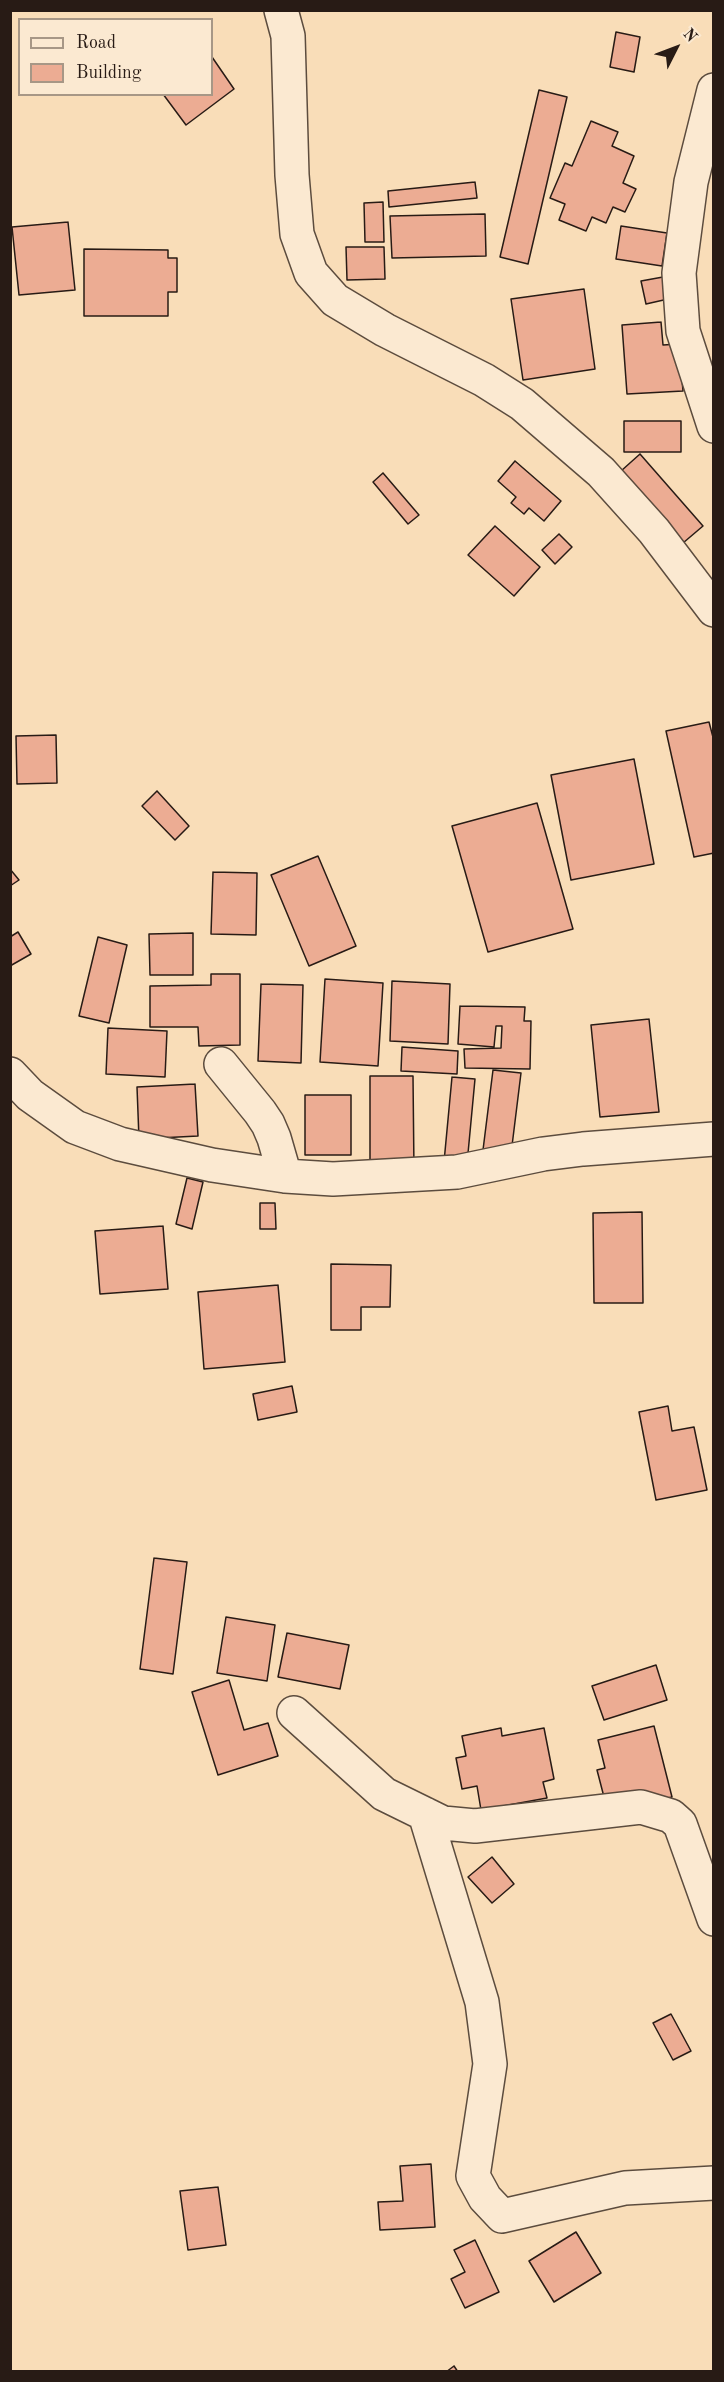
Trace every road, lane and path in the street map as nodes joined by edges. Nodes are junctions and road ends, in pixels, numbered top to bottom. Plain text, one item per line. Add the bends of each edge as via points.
1 (281, 10) edge
2 (714, 90) edge
3 (714, 426) edge
4 (713, 607) edge
5 (221, 1065) dead end
6 (10, 1074) edge
7 (714, 1138) edge
8 (285, 1176) junction
9 (294, 1713) dead end
10 (425, 1814) junction
11 (714, 1919) edge
12 (714, 2183) edge

1 - 4 street via 288,36 297,234 311,273 335,300 522,404 601,472 654,531
2 - 3 street via 692,183 679,273 683,331
5 - 8 street via 268,1124
6 - 8 street via 30,1095 75,1127 131,1146 212,1165
7 - 8 street via 583,1149 457,1172 333,1179
9 - 10 street via 384,1794
10 - 11 street via 443,1823 475,1826 641,1807 671,1816 680,1824
10 - 12 street via 482,2002 490,2064 473,2176 485,2198 502,2216 625,2188

